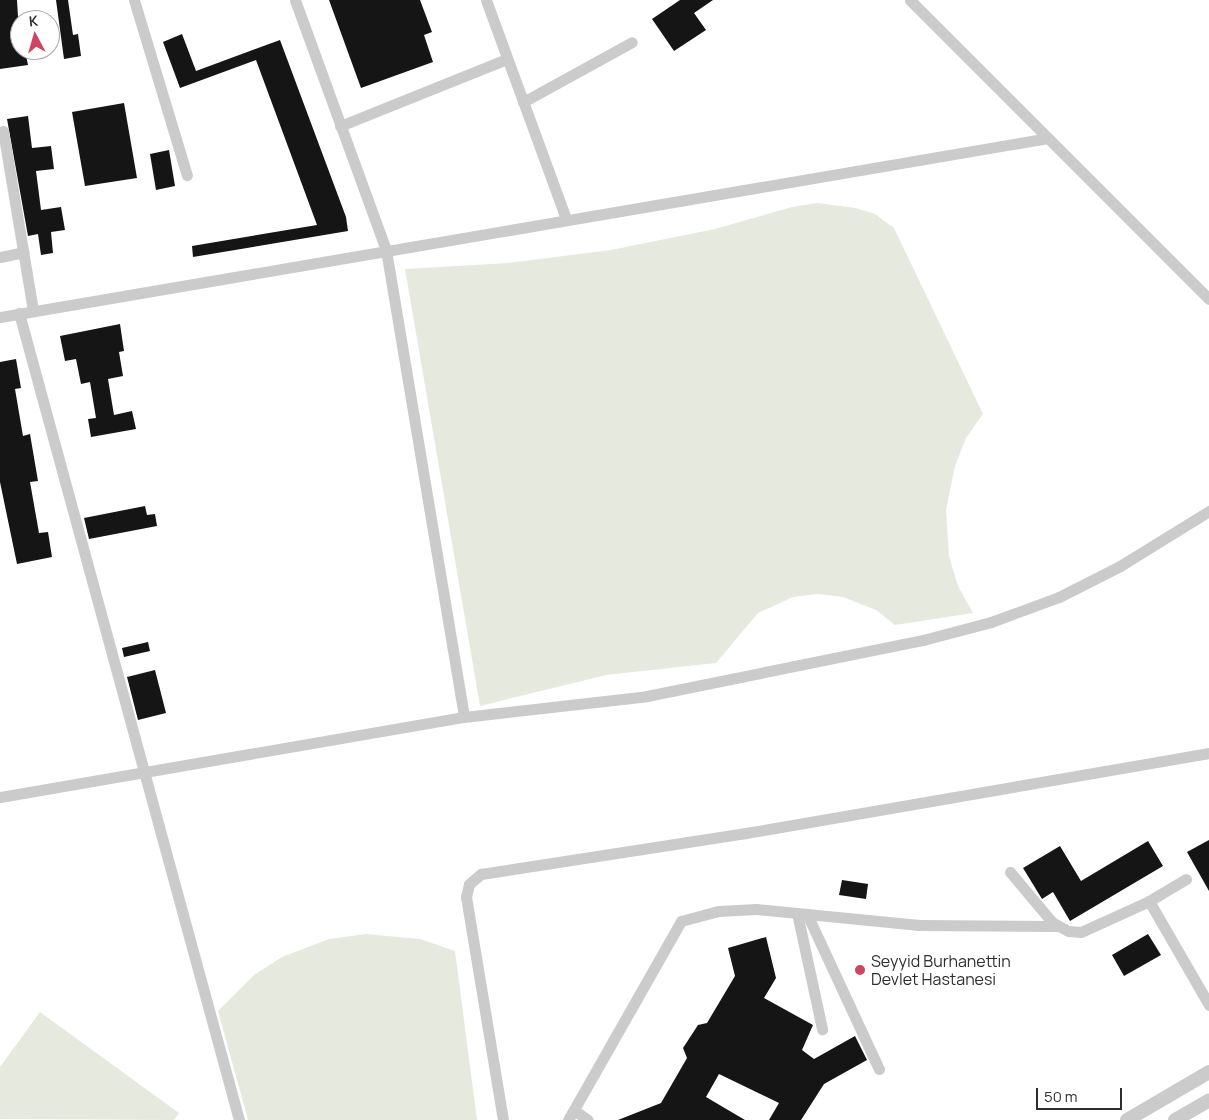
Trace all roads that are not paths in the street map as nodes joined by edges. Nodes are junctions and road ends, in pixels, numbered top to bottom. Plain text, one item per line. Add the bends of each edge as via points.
1 (134, 0) edge
2 (294, 0) edge
3 (486, 0) edge
4 (910, 0) edge
5 (632, 42) dead end
6 (507, 59) junction
7 (523, 102) junction
8 (340, 126) junction
9 (3, 131) dead end
10 (1048, 138) junction
11 (187, 176) dead end
12 (566, 220) junction
13 (386, 250) junction
14 (23, 252) junction
15 (0, 257) edge
16 (1209, 300) edge
17 (33, 311) junction
18 (19, 313) junction
19 (0, 316) edge
20 (1209, 511) edge
21 (464, 717) junction
22 (1209, 753) edge
23 (142, 773) junction
24 (0, 797) edge
25 (1010, 872) dead end
26 (1186, 879) dead end
27 (1149, 902) junction
28 (802, 914) junction
29 (1057, 926) junction
30 (1209, 1005) edge
31 (822, 1029) dead end
32 (879, 1069) dead end
33 (1209, 1072) edge
34 (1209, 1100) edge
35 (571, 1115) edge
36 (239, 1120) edge
37 (502, 1120) edge
38 (588, 1120) edge
39 (1127, 1120) edge
40 (1176, 1120) edge

1 - 11 street
2 - 8 street
3 - 6 street
4 - 10 street
5 - 7 street
6 - 7 street
6 - 8 street
7 - 12 street
8 - 13 street
9 - 14 street
10 - 12 street
10 - 16 street
12 - 13 street
13 - 17 street
13 - 21 street
14 - 15 street
14 - 17 street
17 - 18 street
18 - 19 street
18 - 23 street
20 - 21 street via 1081,587 1021,612 968,628 890,648 647,696
21 - 23 street
22 - 37 street via 746,833 481,874 470,884 466,897
23 - 24 street
23 - 36 street
25 - 29 street
26 - 27 street
27 - 29 street via 1088,932 1074,932
27 - 30 street
28 - 29 street via 919,925
28 - 31 street
28 - 32 street
28 - 35 street via 739,909 681,921
33 - 39 street
34 - 40 street
35 - 38 street

